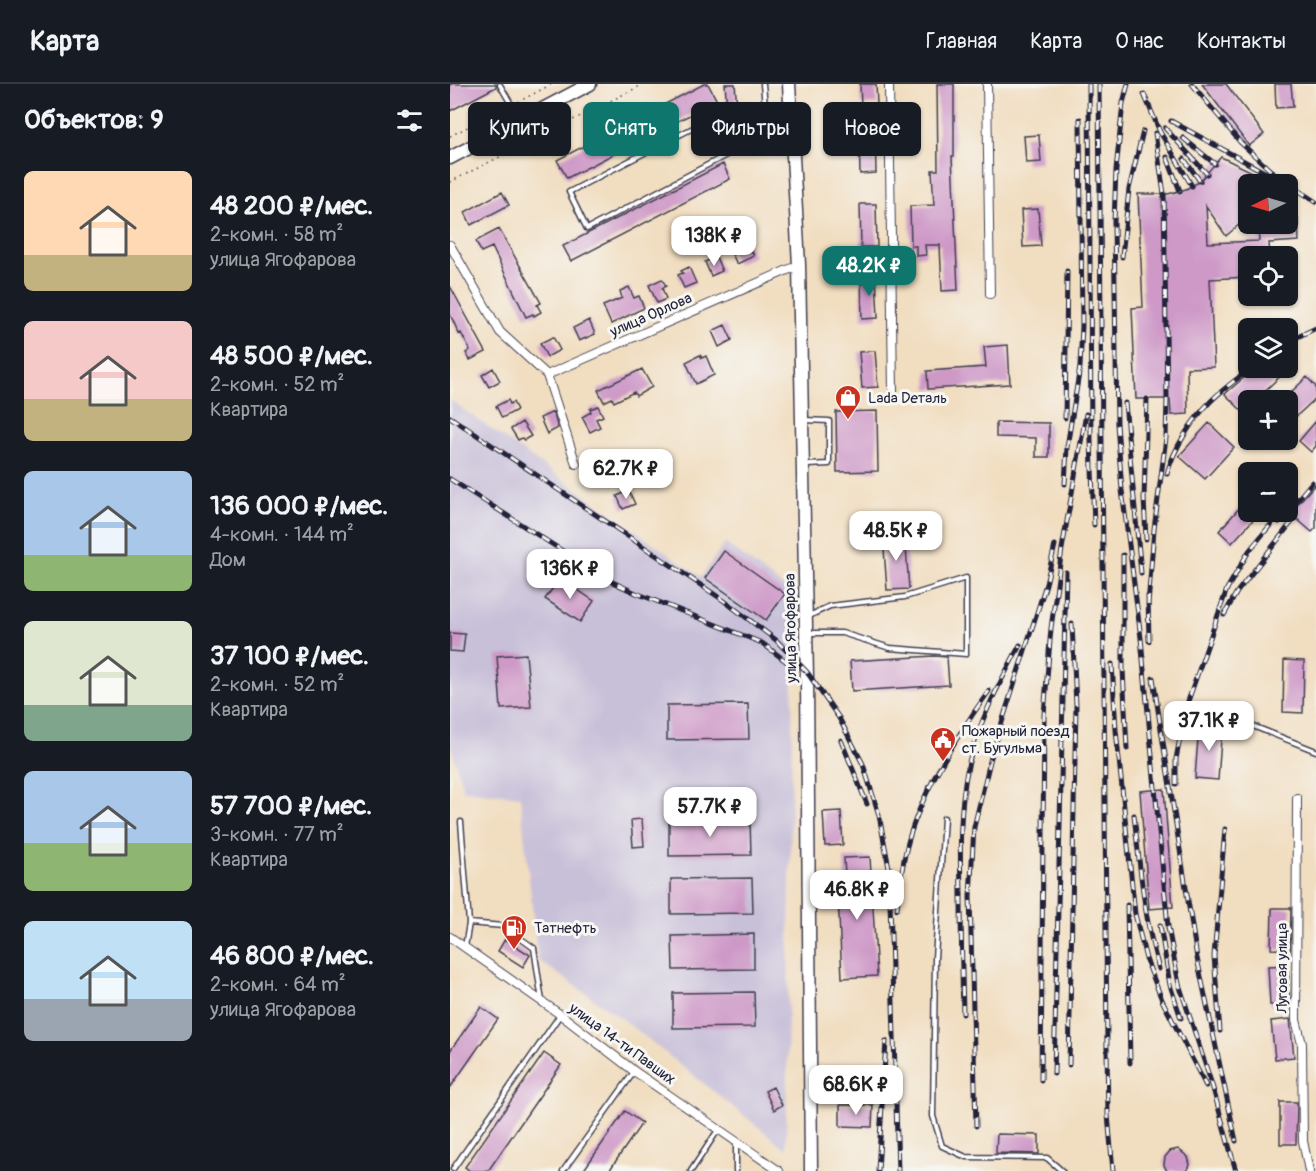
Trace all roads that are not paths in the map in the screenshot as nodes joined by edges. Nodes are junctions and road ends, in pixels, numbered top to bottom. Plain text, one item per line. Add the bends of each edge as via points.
1 (590, 84) edge
2 (762, 84) edge
3 (789, 84) edge
4 (889, 84) edge
5 (987, 84) edge
6 (500, 85) edge
7 (510, 102) edge
8 (556, 102) edge
9 (764, 102) edge
10 (790, 102) edge
11 (468, 148) edge
12 (732, 152) joint
13 (793, 156) edge
14 (450, 158) edge
15 (450, 245) edge
16 (799, 265) junction
17 (990, 294) dead end
18 (547, 375) junction
19 (894, 393) dead end
20 (802, 420) junction
21 (576, 464) dead end
22 (803, 465) junction
23 (806, 617) junction
24 (806, 633) junction
25 (1198, 713) dead end
26 (1316, 752) edge
27 (1297, 798) dead end
28 (944, 818) dead end
29 (460, 822) dead end
30 (469, 923) junction
31 (450, 937) edge
32 (465, 948) junction
33 (542, 1001) junction
34 (561, 1015) junction
35 (634, 1071) junction
36 (719, 1129) junction
37 (736, 1141) junction
38 (1316, 1156) edge
39 (1307, 1157) junction
40 (453, 1169) dead end
41 (563, 1171) edge
42 (691, 1171) edge
43 (736, 1171) edge
44 (779, 1171) edge
45 (811, 1171) edge
46 (1062, 1171) edge
47 (1309, 1171) edge

1 - 8 main road
2 - 9 lane
3 - 10 main road, улица Ягофарова
4 - 19 street
5 - 17 street
6 - 7 lane
11 - 14 main road
12 - 12 lane via 720,114 569,192 586,230
13 - 16 main road, улица Ягофарова
15 - 18 street via 500,332
16 - 18 street, улица Орлова
16 - 20 main road, улица Ягофарова
18 - 21 street
20 - 22 main road, улица Ягофарова
20 - 22 lane via 829,421 829,464
22 - 23 main road, улица Ягофарова
23 - 24 main road, улица Ягофарова
23 - 24 lane via 830,606 905,597 966,578 966,654 890,648 842,633
24 - 45 main road, улица Ягофарова
25 - 26 lane via 1235,719
27 - 39 street, Луговая улица via 1296,1020 1302,1044 1302,1141
28 - 46 lane via 935,958 933,1116 942,1146 966,1157 1047,1158
29 - 30 lane
30 - 32 lane
30 - 33 lane via 503,926 534,948
31 - 32 street, улица 14-ти Павших
32 - 33 street, улица 14-ти Павших
33 - 34 street, улица 14-ти Павших
34 - 35 street, улица 14-ти Павших
34 - 40 lane
35 - 36 street, улица 14-ти Павших
35 - 41 lane
36 - 37 street, улица 14-ти Павших
36 - 42 lane
37 - 43 lane
37 - 44 street, улица 14-ти Павших
38 - 39 street
39 - 47 street, Луговая улица

